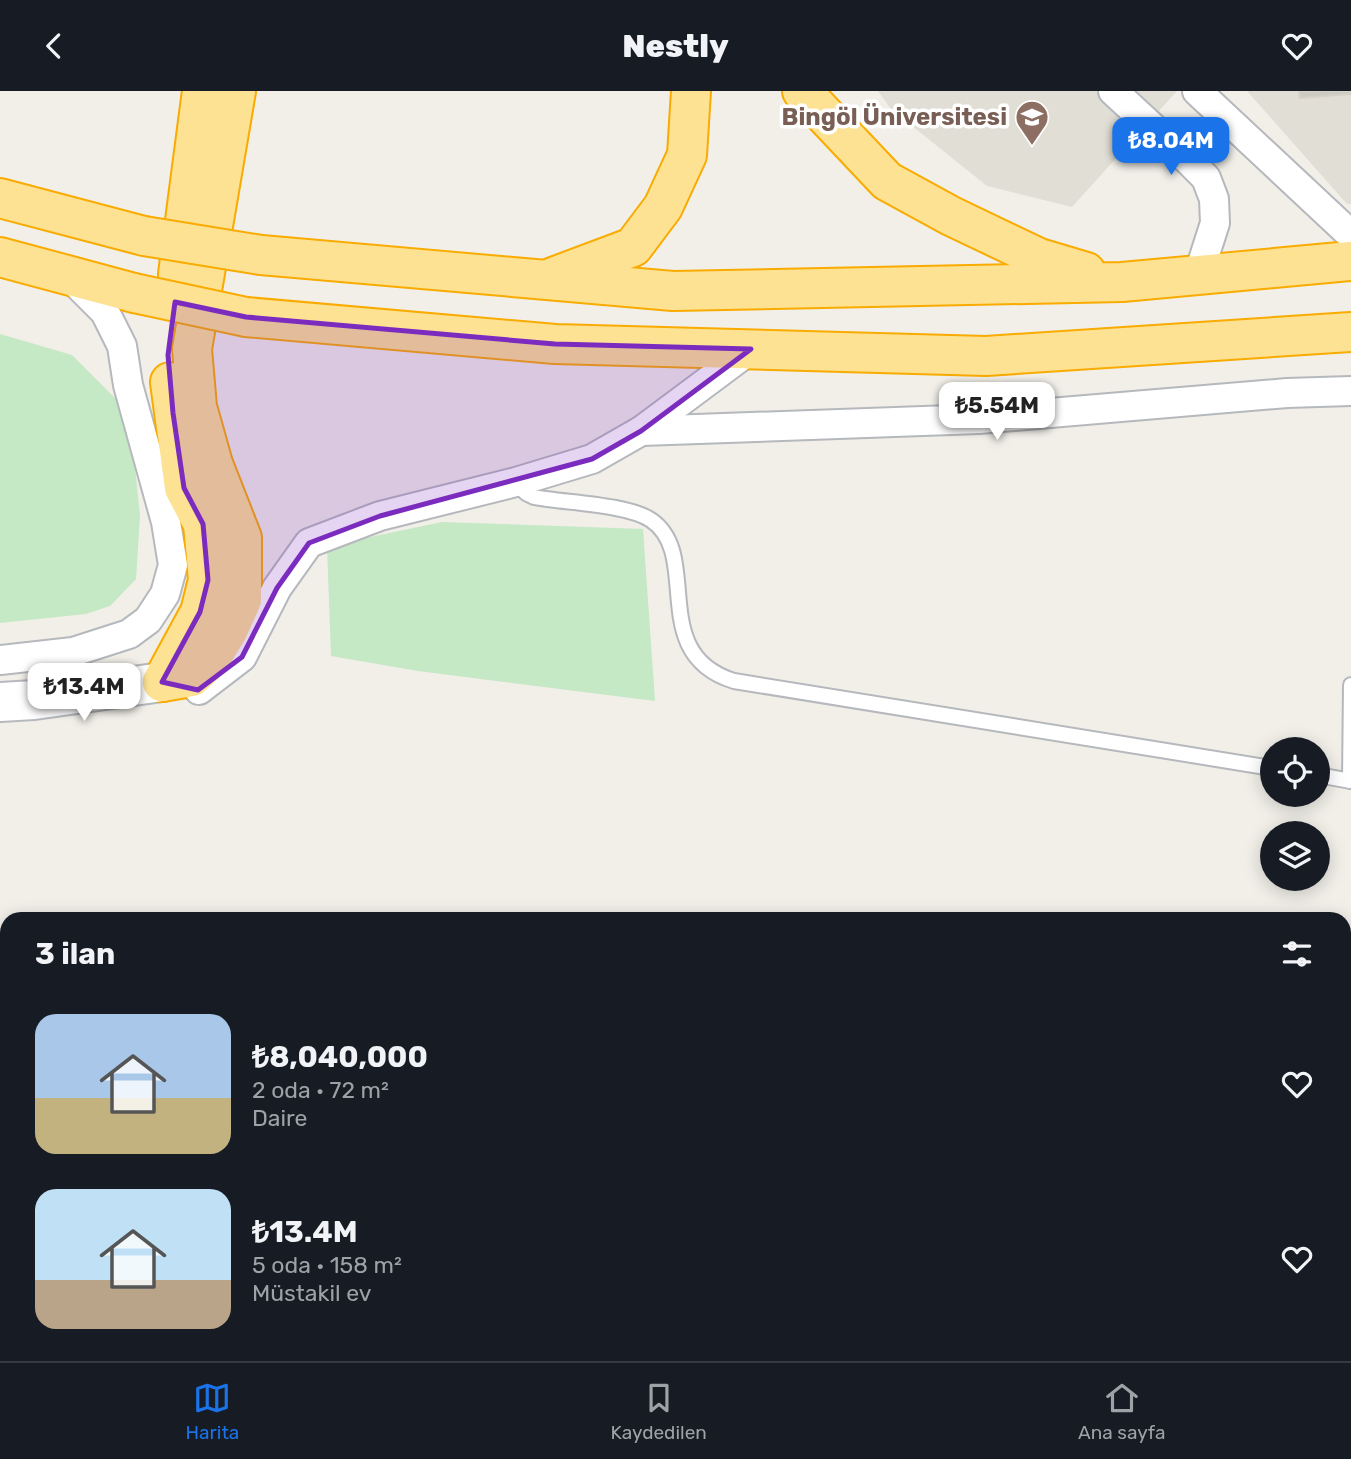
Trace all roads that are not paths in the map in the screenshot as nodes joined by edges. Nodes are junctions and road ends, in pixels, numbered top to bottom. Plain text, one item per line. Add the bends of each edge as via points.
1 (202, 91) edge
2 (236, 91) edge
3 (691, 91) edge
4 (802, 91) edge
5 (1113, 91) edge
6 (1197, 91) edge
7 (0, 198) edge
8 (1351, 235) edge
9 (0, 257) edge
10 (1351, 261) edge
11 (69, 275) junction
12 (1198, 275) junction
13 (544, 281) junction
14 (1122, 282) junction
15 (1351, 332) edge
16 (751, 349) junction
17 (1351, 391) edge
18 (641, 431) junction
19 (516, 482) junction
20 (0, 660) edge
21 (162, 682) junction
22 (1351, 685) edge
23 (0, 702) edge
24 (1260, 766) edge
25 (1330, 777) edge
26 (1351, 781) edge

1 - 21 highway via 168,355 184,488 203,524 208,580 200,612
2 - 21 highway via 192,349 197,407 242,538 242,600 210,660 192,677
3 - 13 highway via 687,155 663,207 633,247
4 - 14 highway via 887,181 1039,258
5 - 12 street via 1206,178 1214,199 1215,223
6 - 8 street
7 - 13 highway, bridge via 144,236 261,255
9 - 11 highway
10 - 12 highway
11 - 16 highway, bridge via 246,317 555,344
11 - 20 street via 105,312 122,346 173,565 165,594 148,620 129,634 74,652
12 - 14 highway
13 - 14 highway via 673,291
15 - 16 highway via 986,356
16 - 18 street
17 - 18 street via 979,419
18 - 19 street via 592,459
19 - 21 street via 380,516 309,544 278,588 242,657 198,691
19 - 24 lane via 534,497 637,513 657,525 670,540 687,640 696,658 720,677
21 - 23 main road
22 - 26 lane
25 - 26 lane

